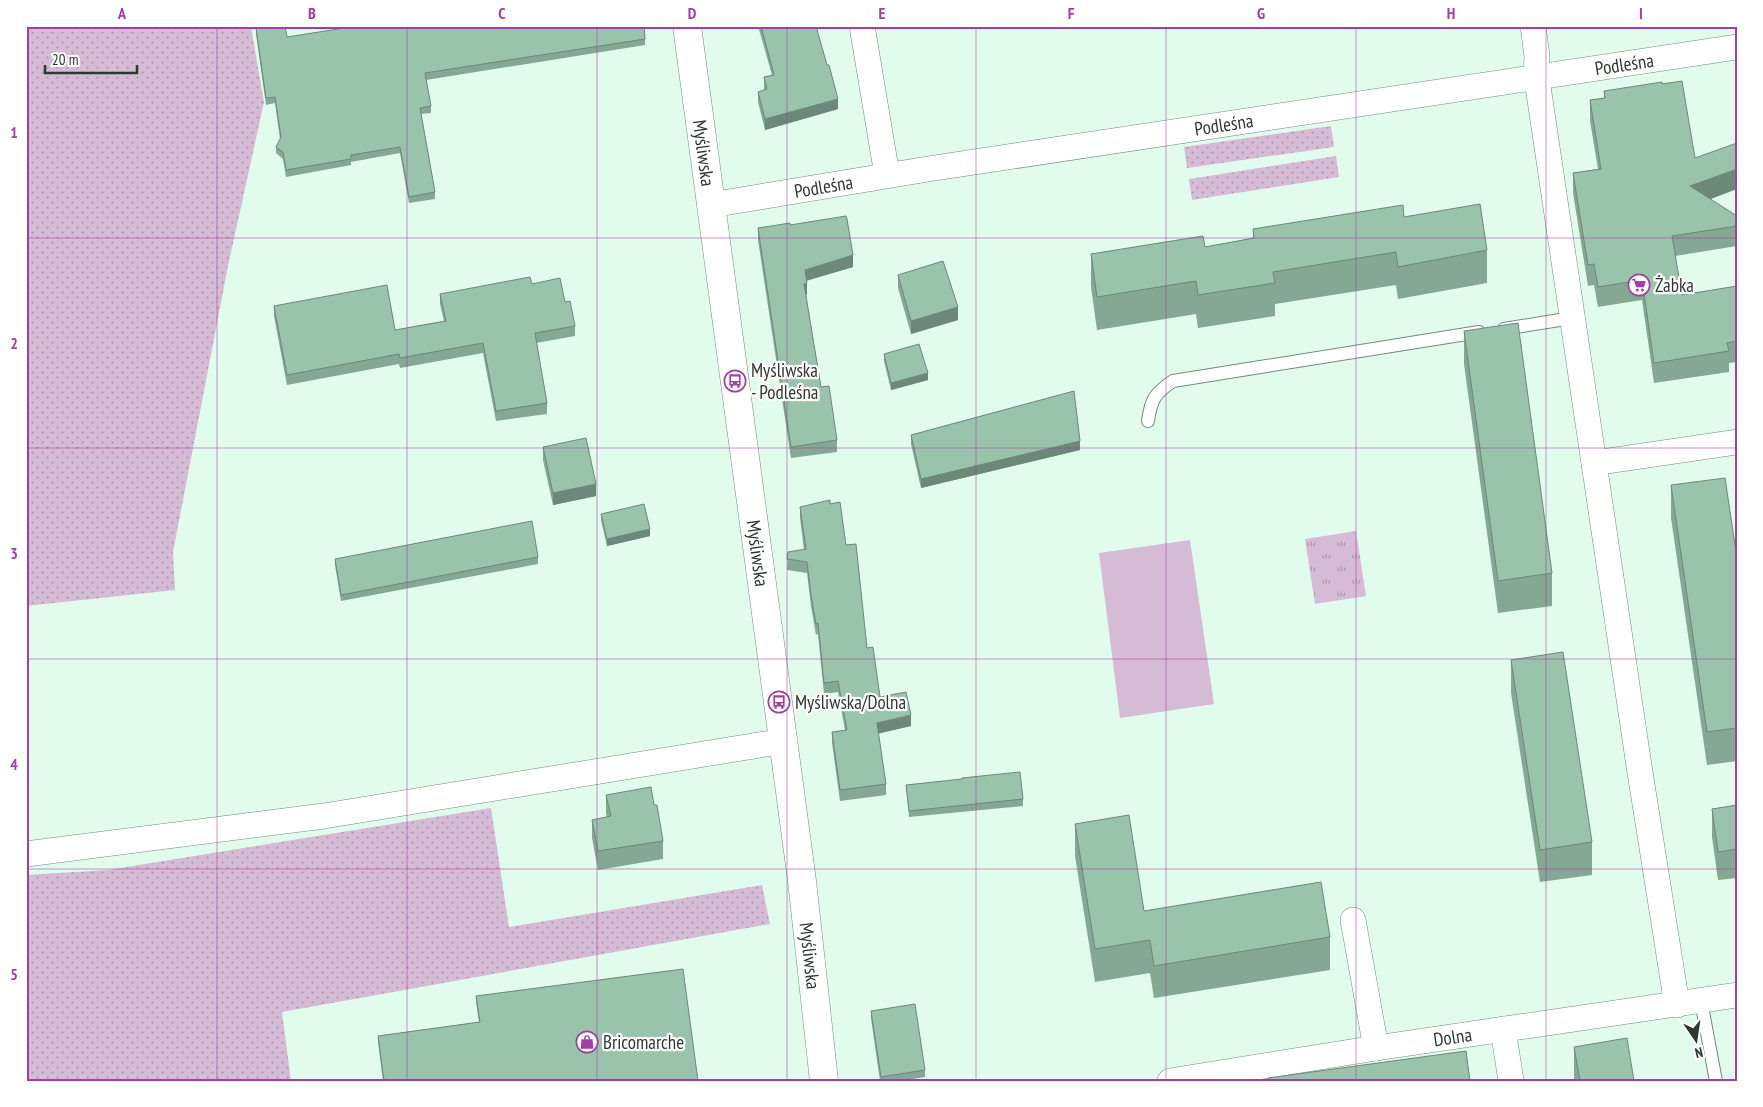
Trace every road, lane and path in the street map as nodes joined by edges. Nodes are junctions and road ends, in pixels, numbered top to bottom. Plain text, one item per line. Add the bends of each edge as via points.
1 (687, 26) edge
2 (862, 26) edge
3 (1533, 26) edge
4 (1737, 47) edge
5 (1536, 75) junction
6 (886, 175) junction
7 (711, 205) junction
8 (1572, 318) junction
9 (1148, 421) dead end
10 (1737, 442) edge
11 (1594, 463) junction
12 (784, 741) junction
13 (26, 854) edge
14 (1354, 920) dead end
15 (1737, 995) edge
16 (1689, 1003) junction
17 (1503, 1029) junction
18 (1376, 1048) junction
19 (1198, 1079) edge
20 (824, 1081) edge
21 (1170, 1081) edge
22 (1511, 1081) edge
23 (1716, 1081) edge

1 - 7 street, Myśliwska
2 - 6 street
3 - 5 street
4 - 5 street, Podleśna
5 - 6 street, Podleśna
5 - 8 street
6 - 7 street, Podleśna
7 - 12 street, Myśliwska
8 - 9 lane via 1173,381 1158,391 1150,404
8 - 11 street
10 - 11 street
11 - 16 street via 1639,766
12 - 13 street via 324,816
12 - 20 street, Myśliwska
14 - 18 street
15 - 16 street, Dolna
16 - 17 street, Dolna
16 - 23 lane
17 - 18 street, Dolna
17 - 22 street
18 - 19 street, Dolna
19 - 21 street, Dolna

